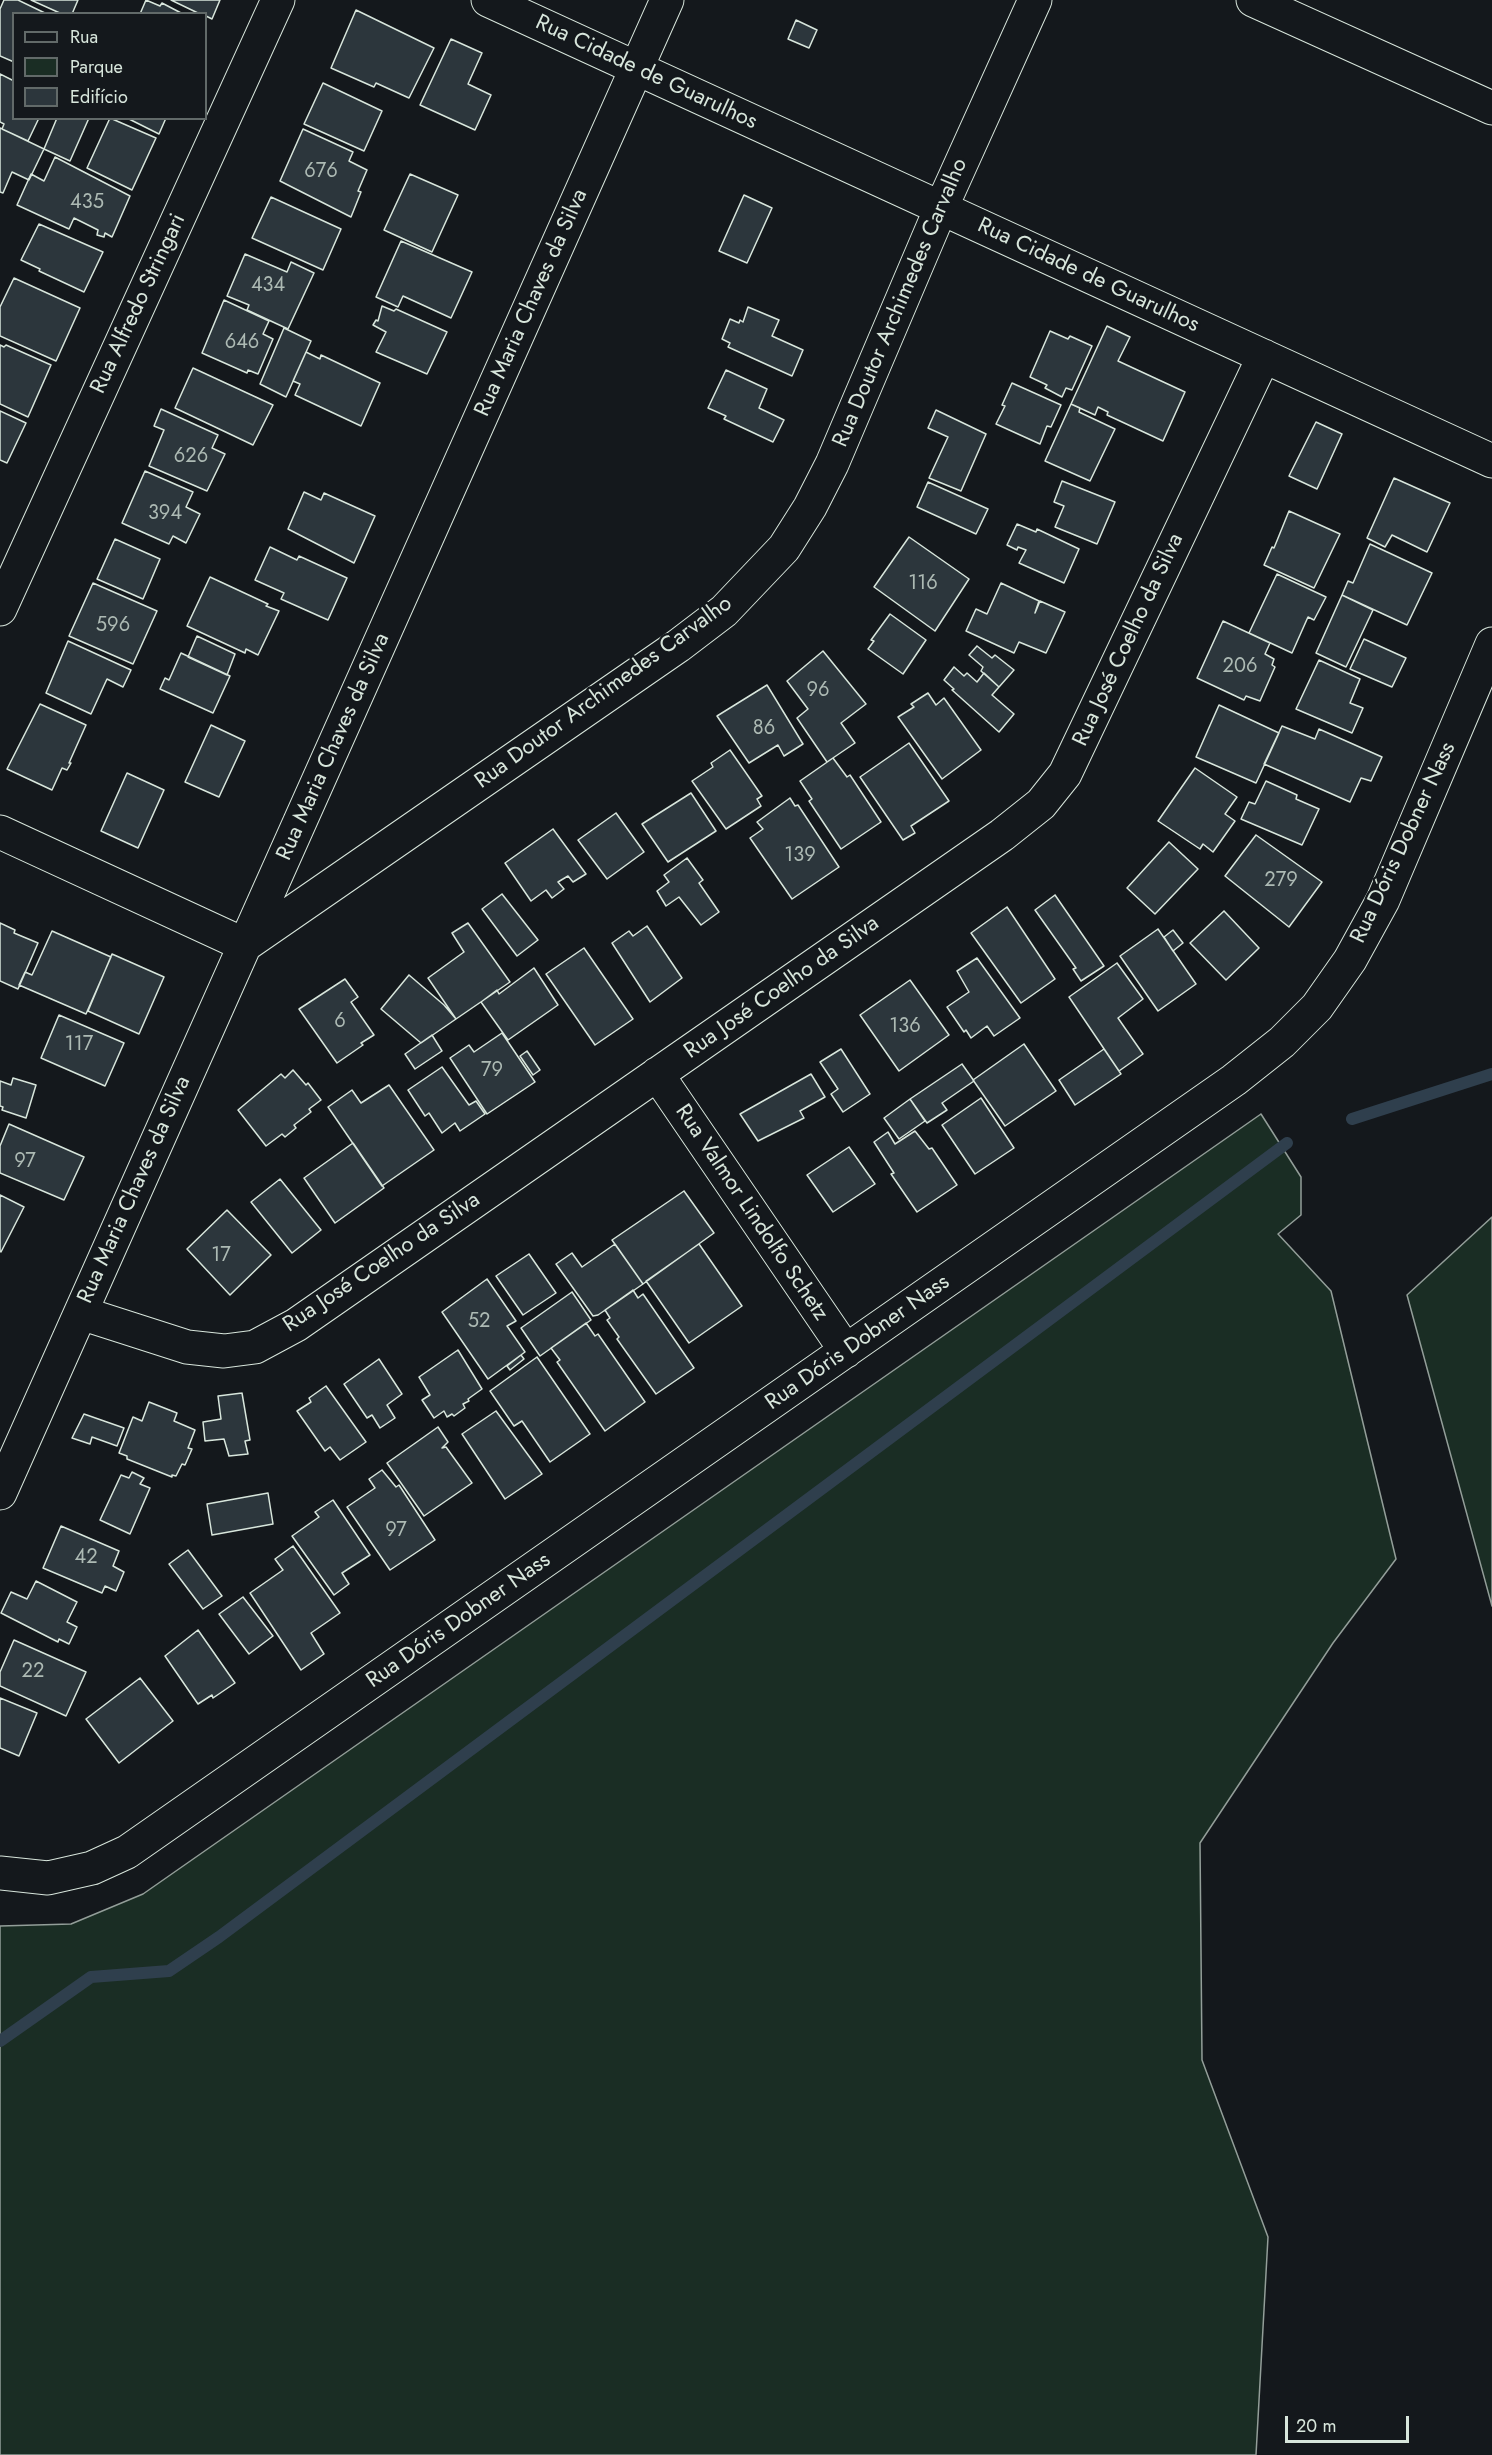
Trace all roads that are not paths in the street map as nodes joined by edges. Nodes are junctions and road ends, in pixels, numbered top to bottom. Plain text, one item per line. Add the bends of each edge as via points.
1 (278, 0) edge
2 (488, 0) edge
3 (668, 0) edge
4 (1035, 0) edge
5 (1253, 0) edge
6 (637, 69) junction
7 (1492, 108) edge
8 (941, 208) junction
9 (1264, 356) junction
10 (1492, 461) edge
11 (0, 609) edge
12 (1492, 644) edge
13 (0, 832) edge
14 (245, 945) junction
15 (657, 1074) junction
16 (81, 1313) junction
17 (846, 1351) junction
18 (0, 1493) edge
19 (0, 1873) edge

1 - 11 street, Rua Alfredo Stringari
2 - 6 street, Rua Cidade de Guarulhos
3 - 6 street, Rua Maria Chaves da Silva
4 - 8 street, Rua Doutor Archimedes Carvalho
5 - 7 street
6 - 8 street, Rua Cidade de Guarulhos
6 - 14 street, Rua Maria Chaves da Silva
8 - 9 street, Rua Cidade de Guarulhos
8 - 14 street, Rua Doutor Archimedes Carvalho via 832,464 784,548 757,579 724,611 678,646
9 - 10 street, Rua Cidade de Guarulhos
9 - 15 street, Rua José Coelho da Silva via 1065,774 1041,804 993,842
12 - 17 street, Rua Dóris Dobner Nass via 1383,900 1350,960 1317,1007 1282,1042 1234,1080
13 - 14 street
14 - 16 street, Rua Maria Chaves da Silva
15 - 16 street, Rua José Coelho da Silva via 296,1325 255,1347 224,1351 187,1347
15 - 17 street, Rua Valmor Lindolfo Schetz
16 - 18 street, Rua Maria Chaves da Silva
17 - 19 street, Rua Dóris Dobner Nass via 127,1852 92,1868 48,1878

